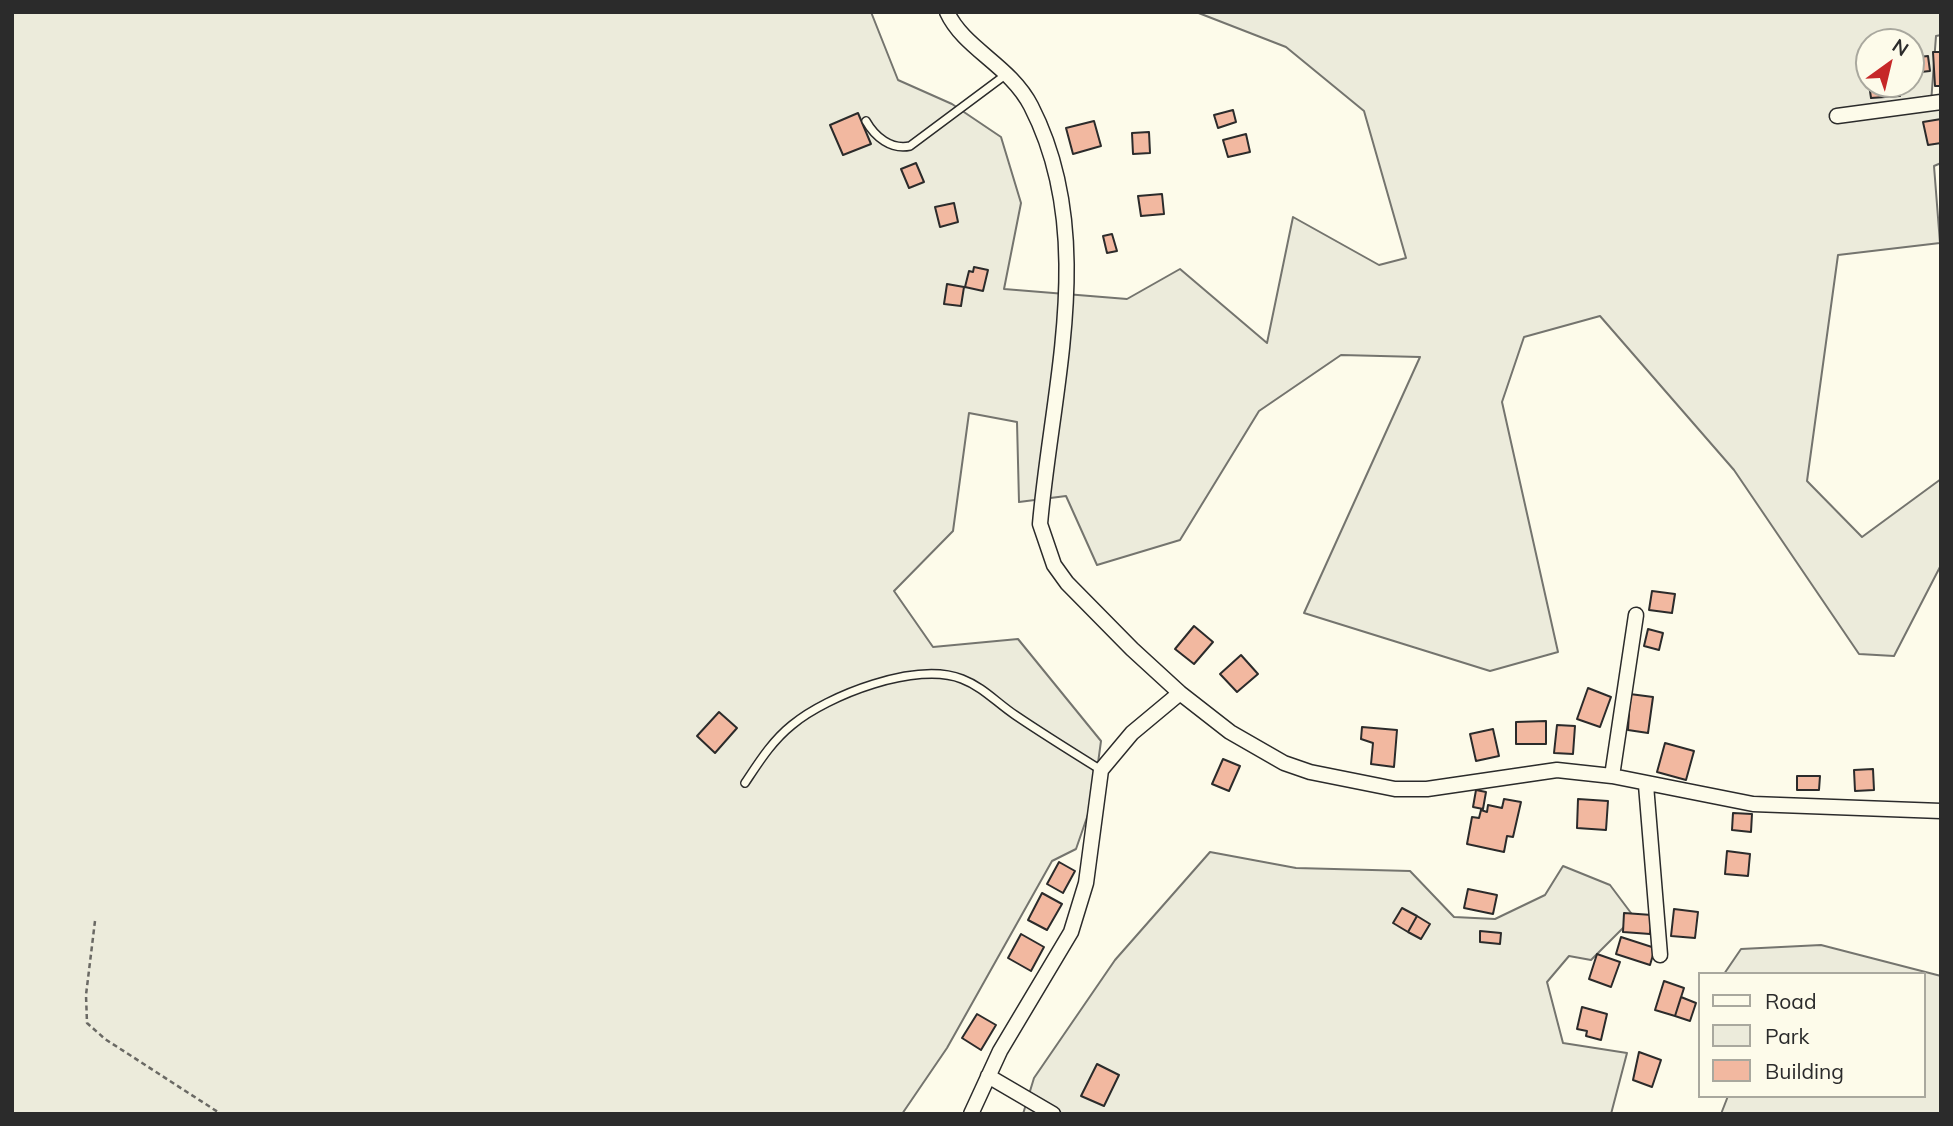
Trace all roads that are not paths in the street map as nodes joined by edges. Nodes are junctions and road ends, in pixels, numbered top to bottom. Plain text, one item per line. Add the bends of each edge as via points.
1 (947, 12) edge
2 (1008, 72) junction
3 (1941, 102) edge
4 (1837, 116) dead end
5 (866, 121) dead end
6 (1636, 615) dead end
7 (1180, 693) junction
8 (1101, 770) junction
9 (1612, 776) junction
10 (745, 783) dead end
11 (1646, 785) junction
12 (1941, 811) edge
13 (1660, 954) dead end
14 (988, 1076) junction
15 (971, 1114) edge
16 (1053, 1114) edge

1 - 2 street via 969,40
2 - 5 lane via 910,146 884,142
2 - 7 street via 1032,108 1048,146 1066,229 1065,309 1040,524 1046,547 1067,583 1094,613
3 - 4 street
6 - 9 street
7 - 8 street via 1132,733
7 - 9 street via 1230,732 1284,763 1366,785 1427,789 1557,771
8 - 10 lane via 1012,714 988,693 963,679 935,675 860,689 811,711 766,751
8 - 14 street via 1086,883 1071,932
9 - 11 street
11 - 12 street via 1753,804
11 - 13 street
14 - 15 street
14 - 16 street

